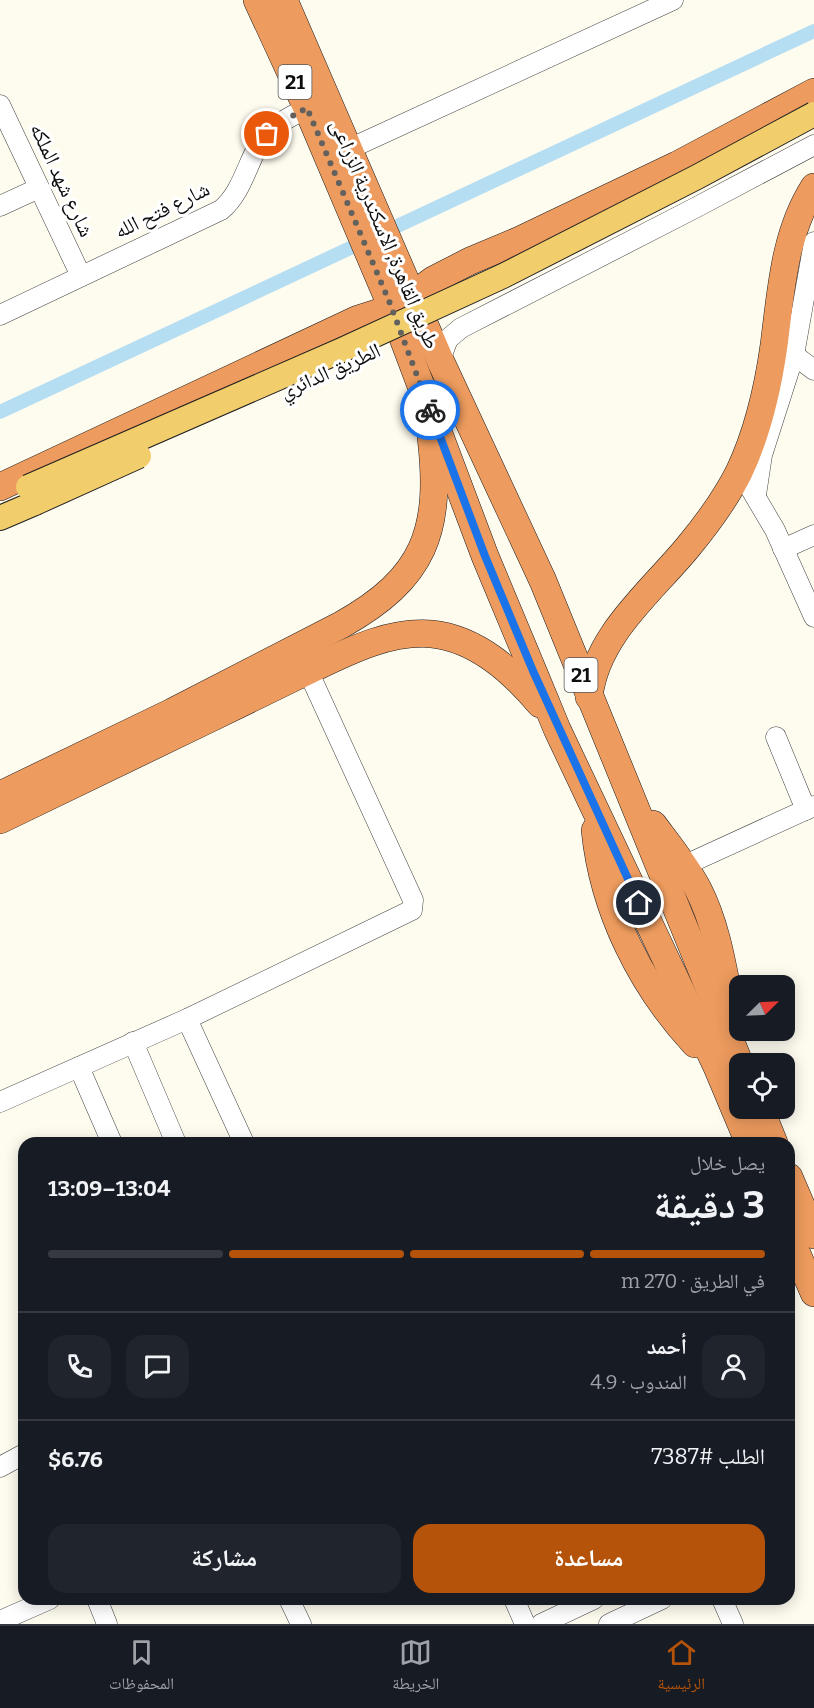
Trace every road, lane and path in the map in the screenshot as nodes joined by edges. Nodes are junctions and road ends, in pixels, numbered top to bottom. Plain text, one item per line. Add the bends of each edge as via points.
1 (257, 0) edge
2 (284, 0) edge
3 (673, 0) edge
4 (814, 92) edge
5 (307, 108) junction
6 (2, 112) edge
7 (814, 114) edge
8 (814, 129) edge
9 (814, 145) edge
10 (344, 156) junction
11 (814, 187) edge
12 (39, 188) junction
13 (0, 206) edge
14 (814, 242) edge
15 (81, 276) junction
16 (401, 298) junction
17 (0, 315) edge
18 (807, 322) edge
19 (794, 355) junction
20 (440, 360) junction
21 (814, 370) edge
22 (424, 392) junction
23 (739, 471) junction
24 (0, 487) edge
25 (31, 495) junction
26 (756, 495) junction
27 (0, 500) edge
28 (0, 518) edge
29 (814, 534) edge
30 (783, 549) junction
31 (812, 606) edge
32 (308, 671) junction
33 (589, 697) junction
34 (177, 722) junction
35 (557, 729) junction
36 (776, 737) dead end
37 (627, 790) junction
38 (0, 795) edge
39 (810, 808) edge
40 (0, 820) edge
41 (683, 866) junction
42 (187, 1019) junction
43 (133, 1042) junction
44 (731, 1053) edge
45 (729, 1057) edge
46 (729, 1060) edge
47 (79, 1067) junction
48 (0, 1102) edge
49 (744, 1119) edge
50 (764, 1119) edge
51 (109, 1137) edge
52 (173, 1137) edge
53 (241, 1137) edge
54 (748, 1137) edge
55 (772, 1137) edge
56 (795, 1191) edge
57 (814, 1235) edge
58 (796, 1270) edge
59 (814, 1293) edge
60 (18, 1457) edge
61 (0, 1467) edge
62 (36, 1605) edge
63 (99, 1605) edge
64 (292, 1605) edge
65 (517, 1605) edge
66 (581, 1605) edge
67 (649, 1605) edge
68 (725, 1605) edge
69 (0, 1621) edge
70 (107, 1624) edge
71 (301, 1624) edge
72 (525, 1624) edge
73 (541, 1624) edge
74 (609, 1624) edge
75 (733, 1624) edge

1 - 5 highway, طريق القاهرة, الاسكندرية الزراعى / 21
2 - 10 highway, طريق القاهرة, الاسكندرية الزراعى / 21
3 - 10 street
4 - 16 highway
5 - 10 highway, طريق القاهرة, الاسكندرية الزراعى / 21
5 - 15 street, شارع فتح الله via 274,126 262,140 231,201 221,210
6 - 12 street, شارع شهد الملكه
7 - 25 main road, الطريق الدائري, bridge via 503,276
8 - 25 main road, الطريق الدائري, bridge via 527,280
9 - 20 street via 461,328 448,339
10 - 16 highway, طريق القاهرة, الاسكندرية الزراعى / 21
11 - 23 highway via 786,259 765,399
12 - 13 street
12 - 15 street, شارع شهد الملكه
14 - 18 street
15 - 17 street, شارع فتح الله
16 - 20 highway, طريق القاهرة, الاسكندرية الزراعى / 21
16 - 22 highway, طريق القاهرة, الاسكندرية الزراعى / 21
16 - 24 highway
18 - 19 street
19 - 21 street
19 - 26 street via 762,455
20 - 33 highway, طريق القاهرة, الاسكندرية الزراعى / 21 via 538,571
22 - 34 highway via 432,449 433,509 426,539 412,567 393,591 369,610
22 - 35 highway, طريق القاهرة, الاسكندرية الزراعى / 21 via 485,556
23 - 26 street
23 - 33 highway via 699,533 637,603 608,645 591,680
25 - 27 main road, الطريق الدائري
25 - 28 main road, الطريق الدائري
26 - 30 street
29 - 30 street
30 - 31 street
32 - 34 highway
32 - 35 highway via 379,639 433,634 484,652 525,687
32 - 42 street via 413,907
33 - 37 highway, طريق القاهرة, الاسكندرية الزراعى / 21
34 - 38 highway
34 - 40 highway
35 - 46 highway, طريق القاهرة, الاسكندرية الزراعى / 21 via 592,802 603,876 628,946 666,1010
36 - 39 street
37 - 41 highway
37 - 45 highway, طريق القاهرة, الاسكندرية الزراعى / 21
39 - 41 street
41 - 44 highway via 697,887 716,933 733,1017
42 - 43 street
42 - 53 street
43 - 47 street
43 - 52 street
47 - 48 street
47 - 51 street
49 - 54 highway, طريق القاهرة, الاسكندرية الزراعى / 21
50 - 55 highway
56 - 57 highway
58 - 59 highway
60 - 61 street
62 - 69 street
63 - 70 street
64 - 71 street
65 - 72 street
66 - 73 street
67 - 74 street
68 - 75 street

